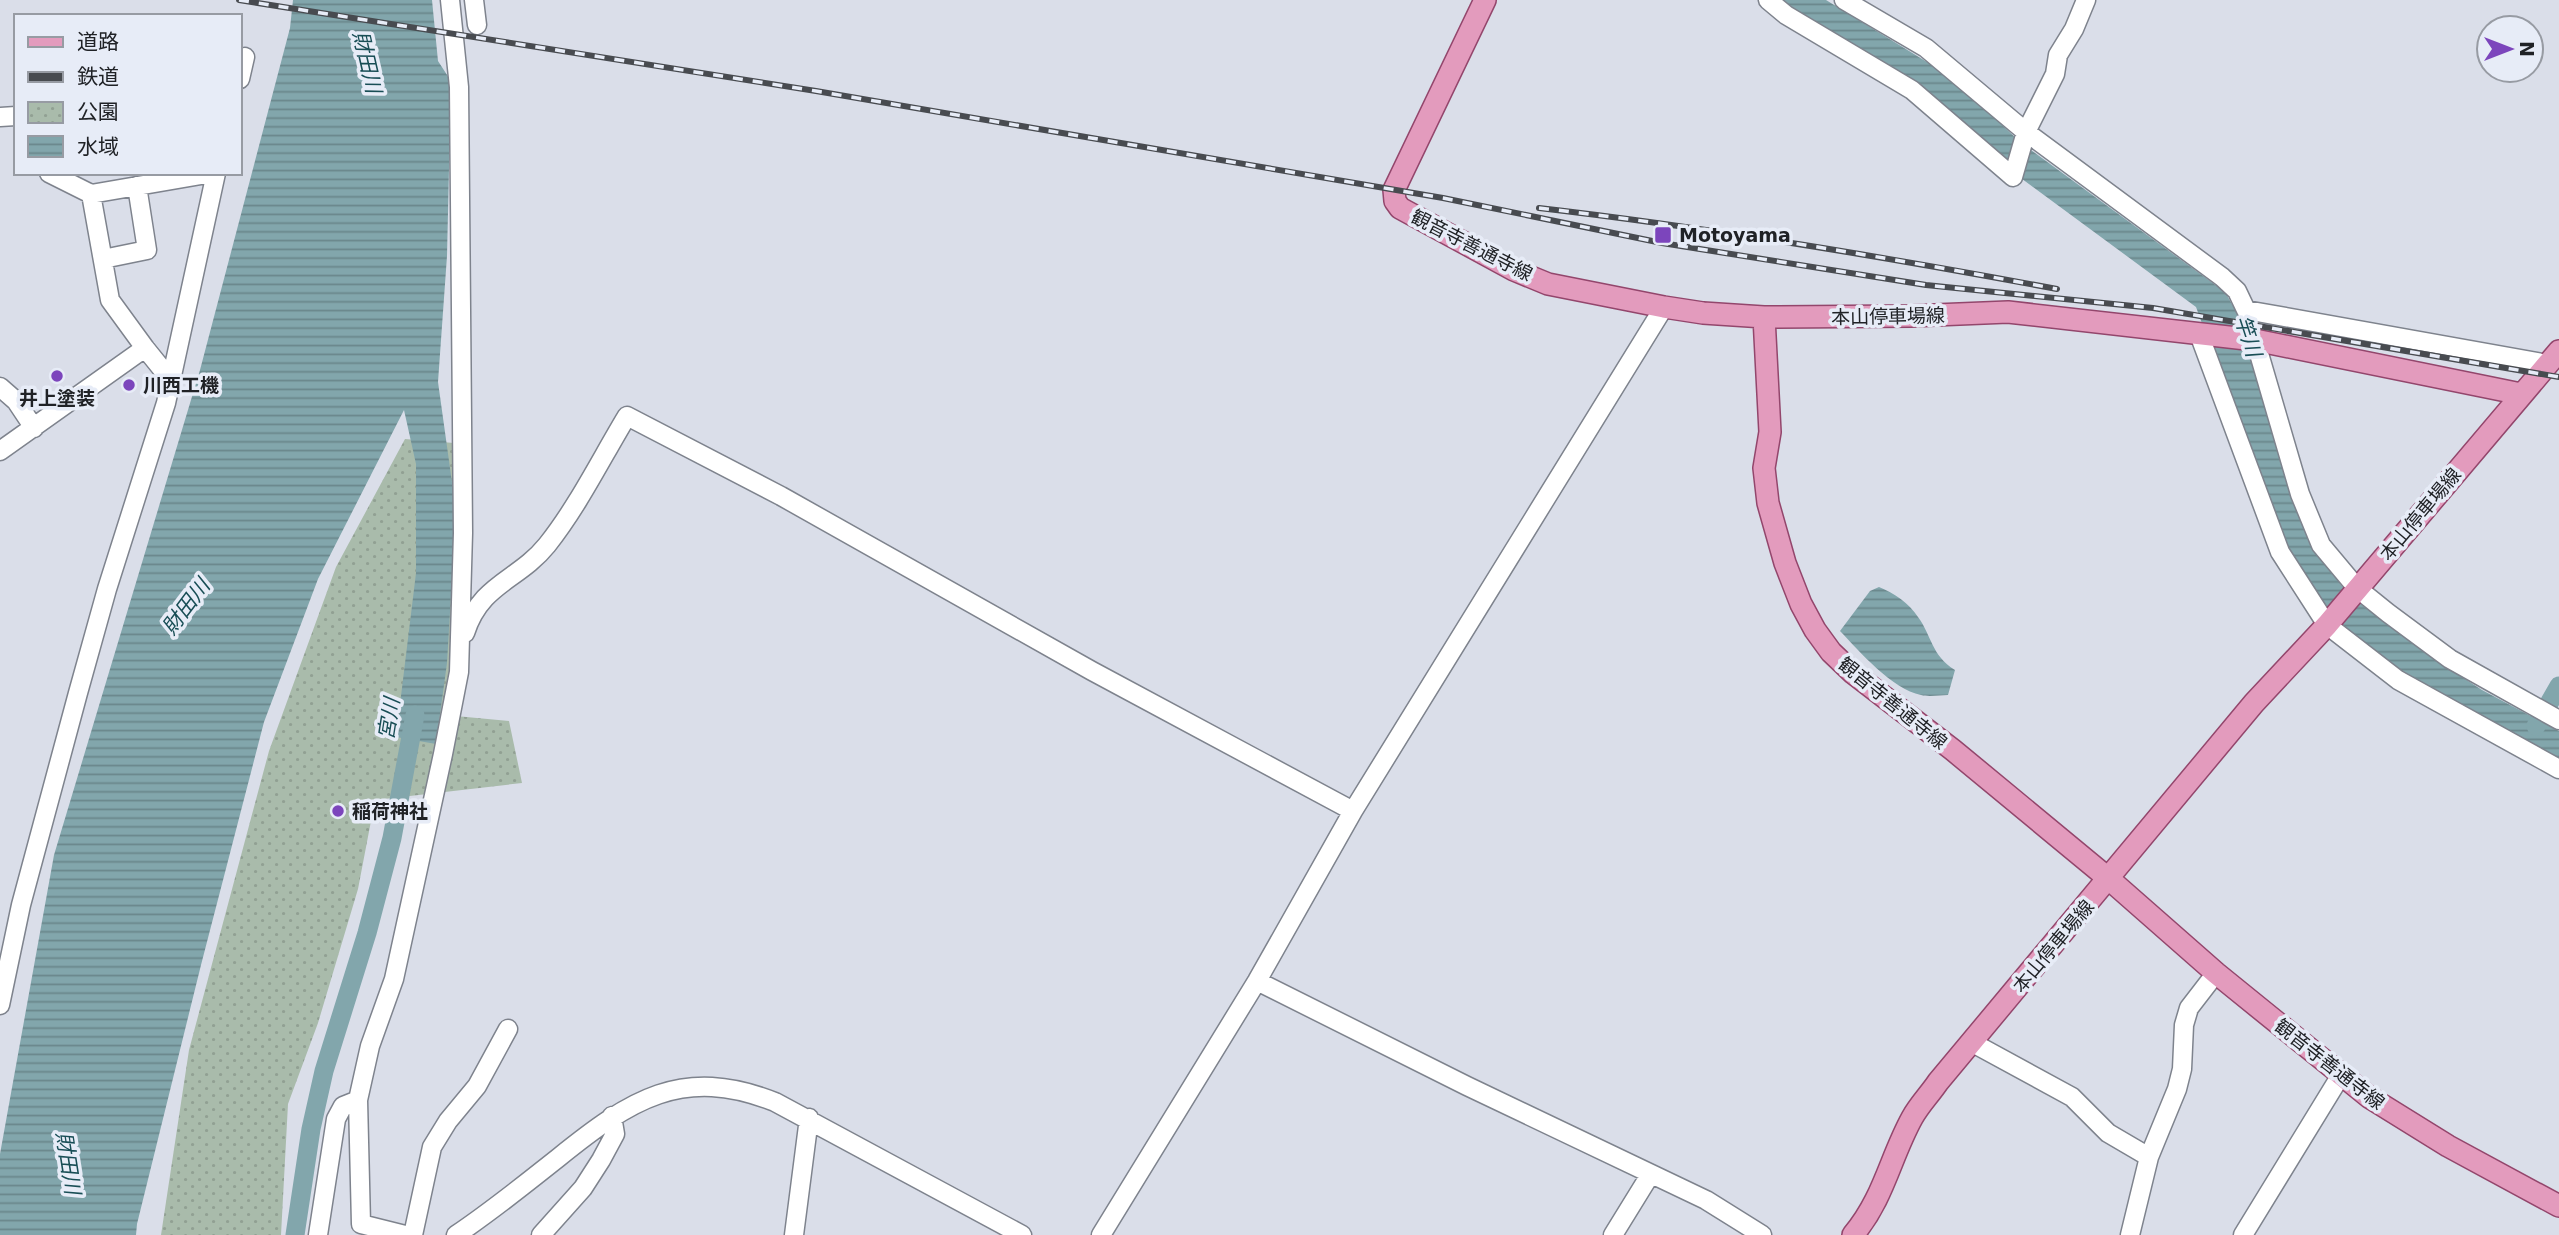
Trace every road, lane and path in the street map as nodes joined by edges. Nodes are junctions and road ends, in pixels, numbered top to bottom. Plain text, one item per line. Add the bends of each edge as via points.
1 (450, 0) edge
2 (474, 0) edge
3 (1485, 0) edge
4 (1768, 0) edge
5 (1844, 0) edge
6 (2086, 0) edge
7 (477, 25) dead end
8 (245, 57) dead end
9 (242, 70) edge
10 (2025, 136) junction
11 (53, 175) edge
12 (201, 175) edge
13 (216, 175) edge
14 (137, 186) junction
15 (91, 194) junction
16 (103, 259) junction
17 (1664, 307) junction
18 (1764, 317) junction
19 (2200, 334) junction
20 (2255, 340) junction
21 (145, 348) junction
22 (2554, 357) edge
23 (170, 379) junction
24 (0, 387) edge
25 (2521, 394) junction
26 (34, 428) junction
27 (0, 452) edge
28 (2354, 591) junction
29 (2329, 623) junction
30 (460, 650) junction
31 (2559, 720) edge
32 (2559, 769) edge
33 (1353, 811) junction
34 (2109, 879) junction
35 (2216, 973) junction
36 (1257, 981) junction
37 (0, 1005) edge
38 (508, 1029) dead end
39 (1972, 1042) junction
40 (2341, 1075) junction
41 (358, 1100) junction
42 (612, 1116) junction
43 (809, 1118) junction
44 (2149, 1157) junction
45 (1650, 1175) junction
46 (2559, 1206) edge
47 (318, 1235) edge
48 (405, 1235) edge
49 (413, 1235) edge
50 (456, 1235) edge
51 (541, 1235) edge
52 (794, 1235) edge
53 (1022, 1235) edge
54 (1101, 1235) edge
55 (1613, 1235) edge
56 (1762, 1235) edge
57 (1853, 1235) edge
58 (2130, 1235) edge
59 (2243, 1235) edge

1 - 30 street via 458,87
2 - 7 street
3 - 17 main road, 観音寺善通寺線 via 1394,190 1395,201 1473,250 1548,284
4 - 10 street via 1912,90 2013,177
5 - 10 street via 1926,48
6 - 10 street
8 - 9 street
10 - 22 street via 2222,277 2237,291 2246,310
11 - 15 street
12 - 14 street
13 - 23 street
14 - 15 street
14 - 16 street via 147,250
15 - 16 street
16 - 21 street via 110,300
17 - 18 main road, 観音寺善通寺線
17 - 33 street
18 - 19 main road, 本山停車場線 via 2008,312
18 - 34 main road, 観音寺善通寺線 via 1770,432 1765,484 1785,563 1815,630 1853,673
19 - 20 main road, 本山停車場線
19 - 29 street via 2280,552
20 - 25 main road, 本山停車場線
20 - 28 street via 2300,494 2321,545
21 - 23 street
21 - 26 street
22 - 25 main road
23 - 37 street via 74,706 21,905
24 - 26 street
25 - 28 main road, 本山停車場線
26 - 27 street
28 - 29 main road, 本山停車場線
28 - 31 street via 2450,659
29 - 32 street via 2398,680
29 - 34 main road, 本山停車場線 via 2254,703
30 - 33 street via 471,615 487,593 546,547 627,416
30 - 41 street via 414,891
33 - 36 street
34 - 35 main road, 観音寺善通寺線
34 - 39 main road, 本山停車場線
35 - 40 main road, 観音寺善通寺線
35 - 44 street via 2189,1008 2183,1025 2178,1089
36 - 45 street
36 - 54 street
38 - 49 street via 477,1086 432,1147
39 - 44 street via 2072,1097 2108,1133
39 - 57 main road, 本山停車場線 via 1913,1118 1880,1195
40 - 46 main road, 観音寺善通寺線 via 2448,1146
40 - 59 street
41 - 47 street via 343,1105 336,1119
41 - 48 street via 361,1224
42 - 43 street via 661,1092 706,1086 754,1093
42 - 50 street
42 - 51 street via 615,1134 601,1160
43 - 52 street
43 - 53 street
44 - 58 street
45 - 55 street
45 - 56 street via 1706,1200

